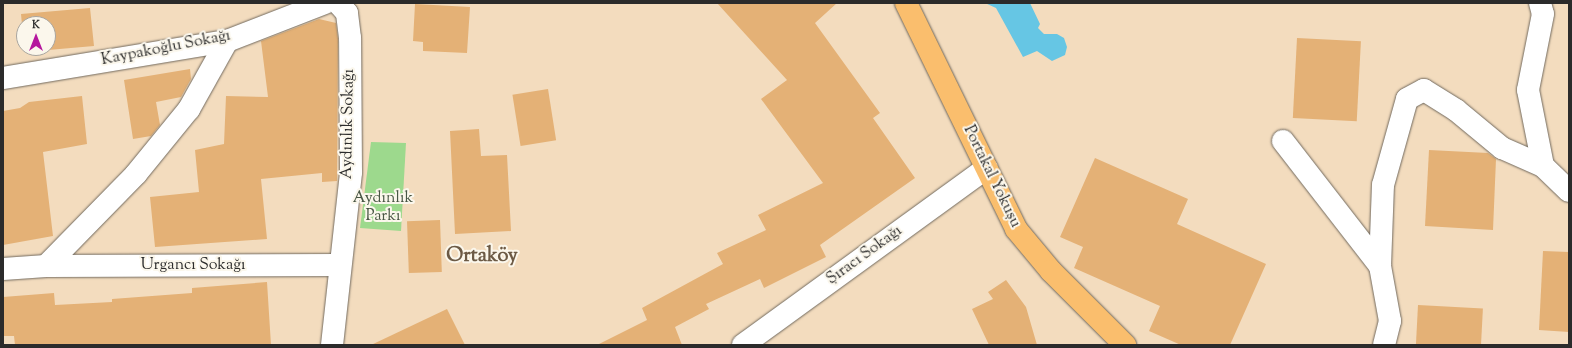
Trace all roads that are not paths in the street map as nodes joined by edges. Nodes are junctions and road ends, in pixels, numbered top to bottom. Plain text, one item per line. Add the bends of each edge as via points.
1 (325, 3) edge
2 (338, 3) edge
3 (906, 3) edge
4 (1540, 3) edge
5 (227, 41) junction
6 (3, 78) edge
7 (1283, 141) dead end
8 (1543, 166) junction
9 (987, 168) junction
10 (1569, 191) edge
11 (339, 265) junction
12 (46, 266) junction
13 (1380, 266) junction
14 (3, 269) edge
15 (332, 345) edge
16 (742, 345) edge
17 (1125, 345) edge
18 (1384, 345) edge

1 - 5 street, Kaypakoğlu Sokağı
2 - 11 street, Aydınlık Sokağı via 347,13 350,38 351,172
3 - 9 main road, Portakal Yokuşu
4 - 8 street via 1543,14 1528,90
5 - 6 street, Kaypakoğlu Sokağı
5 - 12 street via 189,109 136,174
7 - 13 street
8 - 10 street
8 - 13 street via 1502,148 1456,110 1424,90 1407,99 1384,185
9 - 16 street, Şıracı Sokağı
9 - 17 main road, Portakal Yokuşu via 1016,229 1051,271
11 - 12 street, Urgancı Sokağı
11 - 15 street, Aydınlık Sokağı
12 - 14 street, Urgancı Sokağı
13 - 18 street via 1390,321

